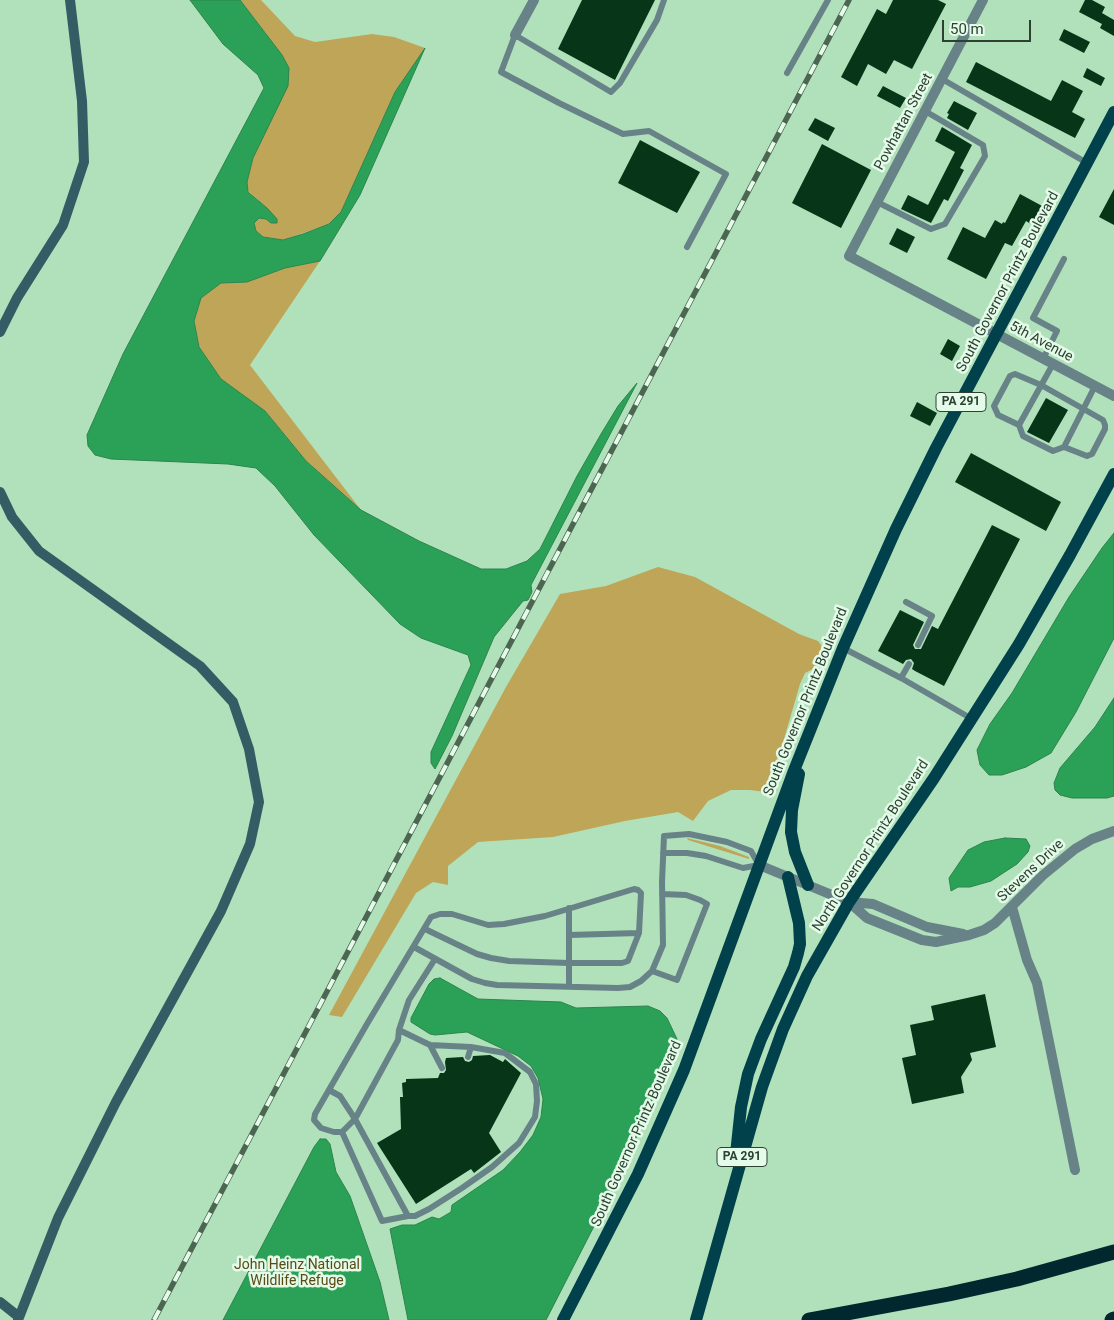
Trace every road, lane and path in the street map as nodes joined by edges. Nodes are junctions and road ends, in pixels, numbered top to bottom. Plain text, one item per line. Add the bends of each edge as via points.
1 (70, 0) edge
2 (534, 0) edge
3 (664, 0) edge
4 (828, 0) edge
5 (983, 0) edge
6 (515, 35) junction
7 (787, 73) dead end
8 (942, 79) junction
9 (925, 111) junction
10 (1114, 112) edge
11 (1087, 163) junction
12 (877, 202) junction
13 (687, 247) dead end
14 (849, 256) joint
15 (1064, 259) dead end
16 (0, 332) edge
17 (997, 334) junction
18 (1043, 358) junction
19 (1053, 364) junction
20 (1041, 385) junction
21 (1095, 386) junction
22 (1114, 396) edge
23 (1084, 409) junction
24 (1019, 426) junction
25 (1064, 447) junction
26 (1114, 474) edge
27 (0, 492) edge
28 (906, 602) dead end
29 (918, 645) dead end
30 (843, 648) junction
31 (909, 664) dead end
32 (901, 678) junction
33 (972, 719) junction
34 (805, 742) junction
35 (1114, 831) edge
36 (663, 852) junction
37 (759, 865) junction
38 (788, 877) junction
39 (808, 885) junction
40 (662, 894) junction
41 (849, 902) junction
42 (1012, 907) junction
43 (569, 908) junction
44 (425, 929) junction
45 (639, 933) junction
46 (569, 935) junction
47 (969, 935) junction
48 (414, 947) junction
49 (435, 959) junction
50 (569, 963) junction
51 (652, 971) junction
52 (569, 987) junction
53 (399, 1030) junction
54 (430, 1046) junction
55 (471, 1047) junction
56 (468, 1057) dead end
57 (442, 1068) dead end
58 (329, 1090) junction
59 (355, 1119) junction
60 (342, 1132) junction
61 (1075, 1170) dead end
62 (734, 1186) junction
63 (408, 1216) junction
64 (1114, 1252) edge
65 (0, 1302) edge
66 (19, 1318) edge
67 (563, 1320) edge
68 (696, 1320) edge
69 (809, 1320) edge

1 - 16 street via 82,101 84,162 63,225 17,298
2 - 6 street
3 - 6 lane via 620,83 611,92
4 - 7 lane
5 - 8 street, Powhattan Street
6 - 13 lane via 501,72 623,134 649,131 726,174
8 - 9 street, Powhattan Street
8 - 11 lane
9 - 12 street, Powhattan Street
9 - 12 lane via 983,145 985,156 945,224 931,229
10 - 11 main road, South Governor Printz Boulevard / PA 291
11 - 17 main road, South Governor Printz Boulevard / PA 291
12 - 14 street, Powhattan Street
14 - 17 street, 5th Avenue
15 - 18 lane via 1032,318 1057,332
17 - 18 street, 5th Avenue
17 - 30 main road, South Governor Printz Boulevard / PA 291 via 912,495
18 - 19 street, 5th Avenue
19 - 20 lane
19 - 21 street, 5th Avenue
20 - 23 lane
20 - 24 lane
20 - 24 lane via 1015,374 1003,388 995,410
21 - 22 street, 5th Avenue
21 - 23 lane
23 - 25 lane
23 - 25 lane via 1106,424 1095,450 1087,456
24 - 25 lane via 1023,436 1053,451
26 - 33 main road, North Governor Printz Boulevard / PA 291 via 1035,618
27 - 66 street via 12,517 39,551 200,666 233,702 249,749 259,802 250,844 221,911 116,1102 58,1218
28 - 29 lane via 932,616
30 - 32 lane
30 - 34 main road, South Governor Printz Boulevard / PA 291
31 - 32 lane
32 - 33 lane
33 - 41 main road, North Governor Printz Boulevard / PA 291
34 - 37 main road, South Governor Printz Boulevard / PA 291
34 - 39 main road via 791,832
35 - 42 street, Stevens Drive via 1075,848
36 - 37 lane via 706,856 743,868
36 - 37 lane via 664,836 689,834 751,851
36 - 40 lane
37 - 38 street, Stevens Drive
37 - 67 main road, South Governor Printz Boulevard / PA 291 via 700,1030 670,1103 627,1196
38 - 39 street, Stevens Drive
38 - 62 main road via 798,915 800,944 748,1074 741,1108
39 - 41 street, Stevens Drive
40 - 51 lane via 663,946
40 - 51 lane via 686,895 707,904 677,980
41 - 47 street, Stevens Drive via 873,904 927,926
41 - 47 street, Stevens Drive via 867,918 928,942
41 - 62 main road, North Governor Printz Boulevard / PA 291 via 797,996 762,1087
42 - 47 street, Stevens Drive via 988,927
42 - 61 street via 1037,983
43 - 44 lane via 545,916 488,925 452,914 440,914 431,918
43 - 45 lane via 638,890 641,893
43 - 46 lane
44 - 48 lane
44 - 50 lane via 491,958
45 - 46 lane
45 - 50 lane via 628,961
46 - 50 lane
48 - 49 lane
48 - 58 lane
49 - 52 lane via 472,979 497,986
49 - 53 lane via 409,1000
50 - 52 lane
51 - 52 lane via 630,987
53 - 54 lane
53 - 59 lane via 398,1040
54 - 55 lane
54 - 57 lane
55 - 56 lane
55 - 63 lane via 505,1053 530,1072 536,1084 535,1117 519,1143 492,1167 429,1209
58 - 59 lane via 340,1096
58 - 60 lane via 314,1120 321,1128
59 - 60 lane
59 - 63 lane
60 - 63 lane via 382,1221
62 - 68 main road, North Governor Printz Boulevard / PA 291
64 - 69 highway via 1017,1279
65 - 66 street

